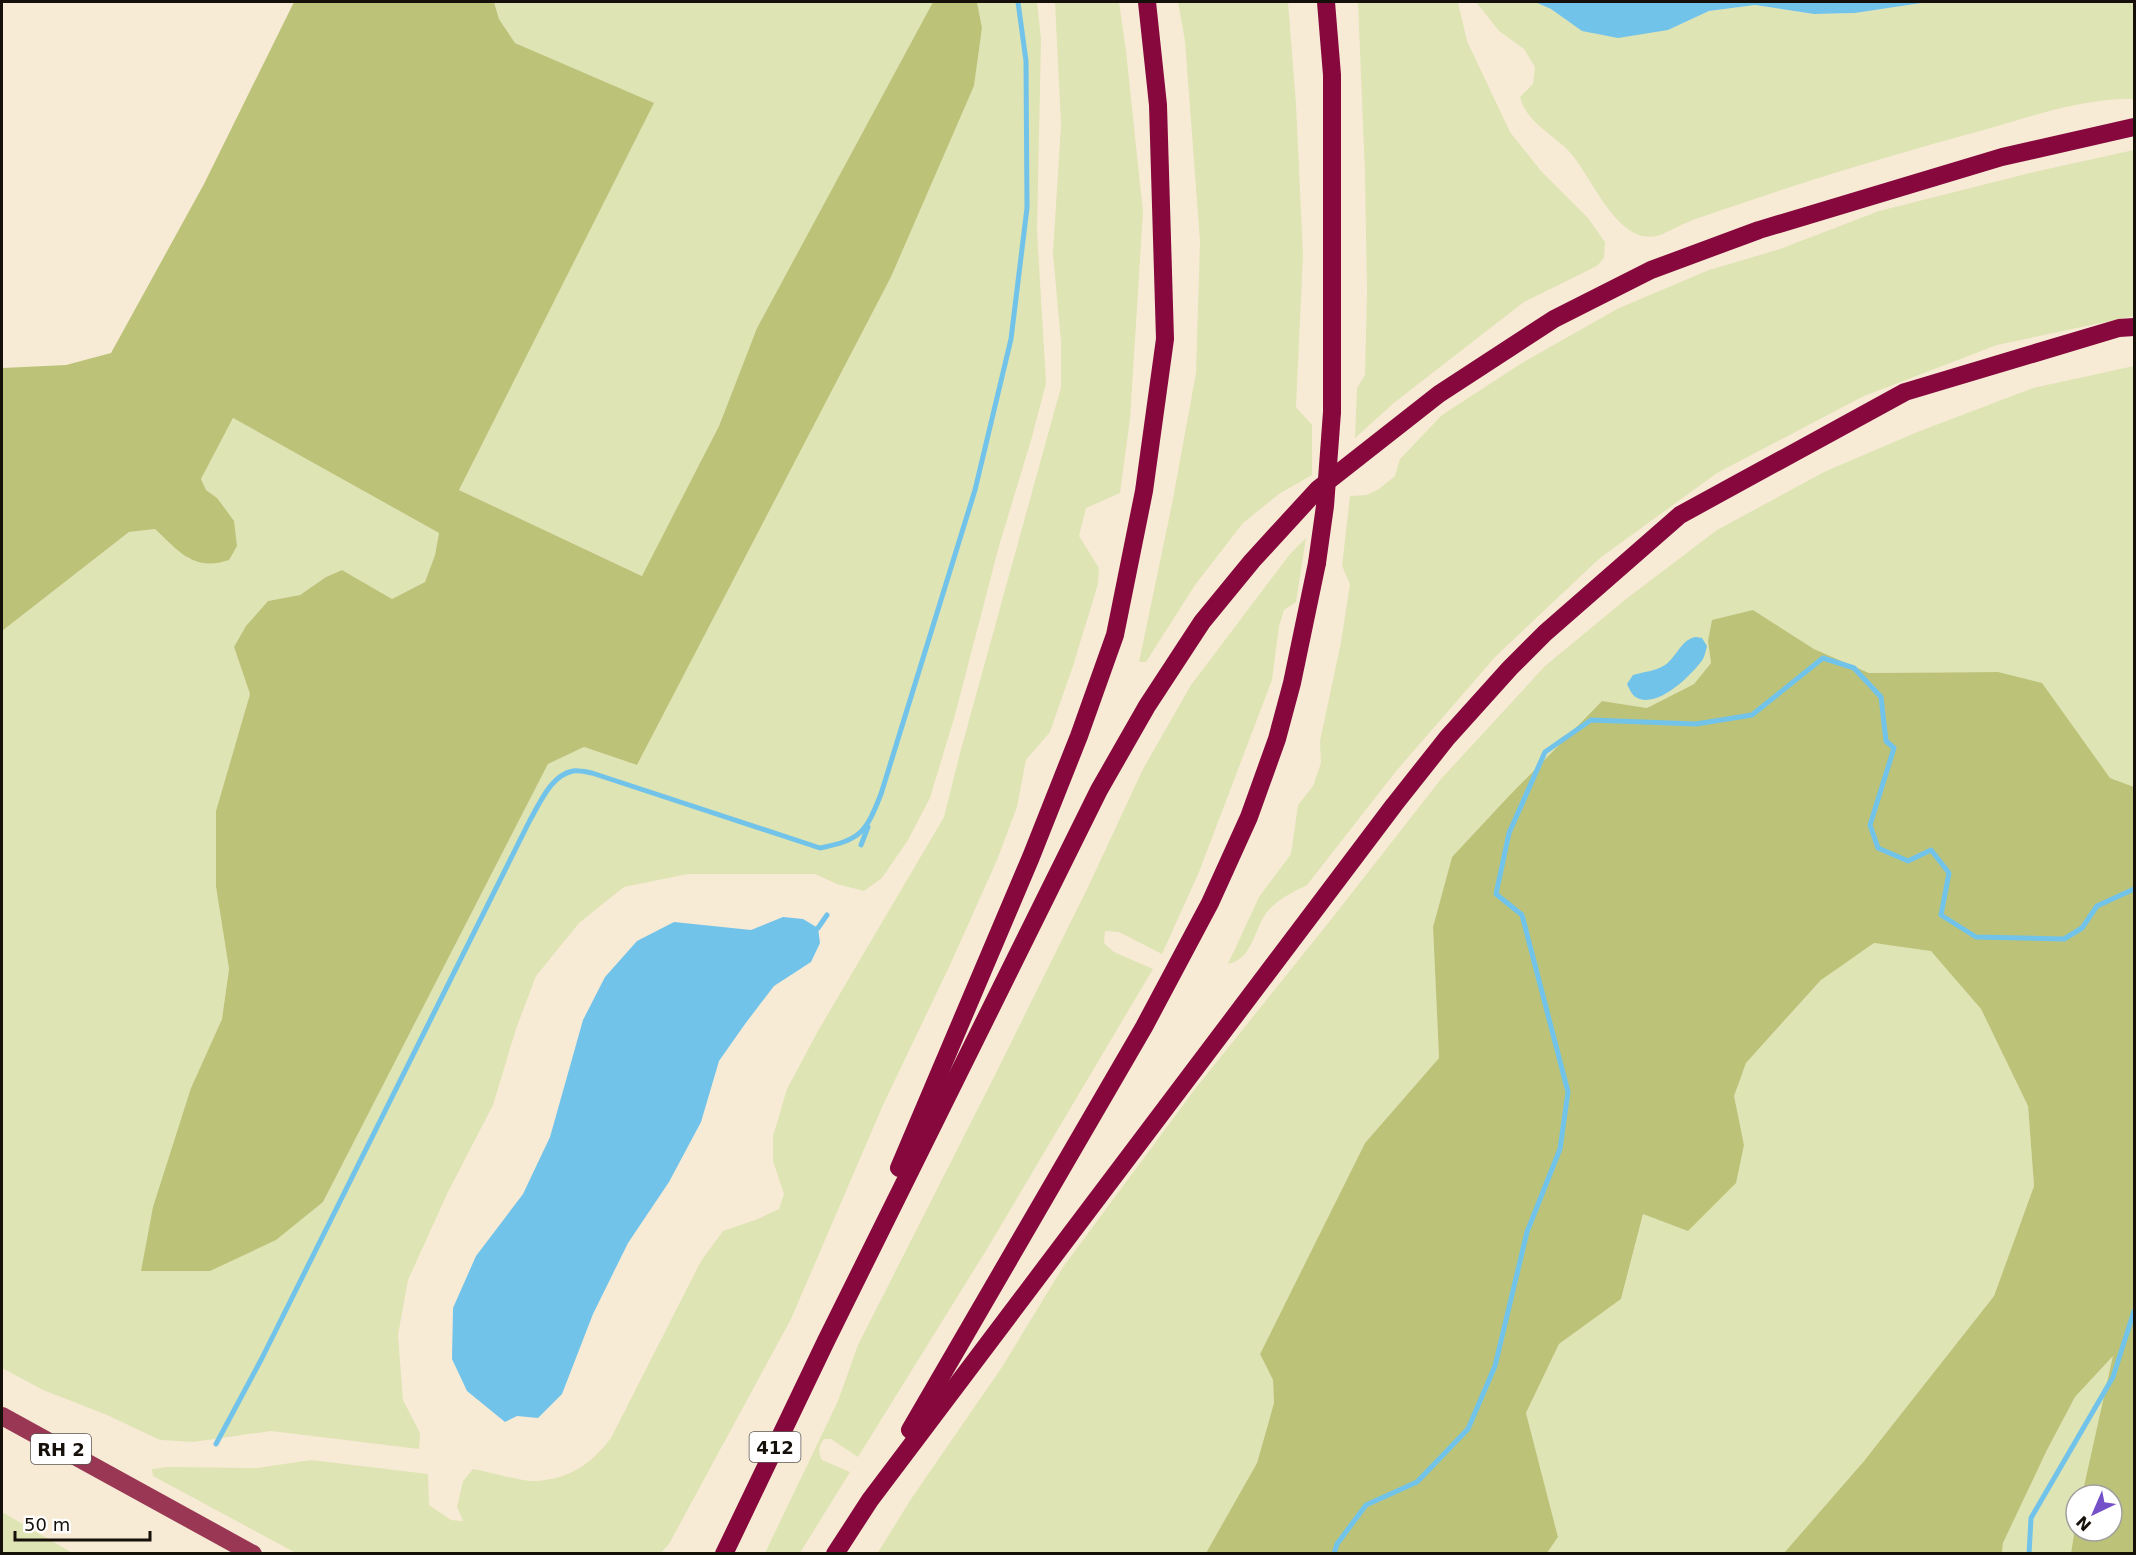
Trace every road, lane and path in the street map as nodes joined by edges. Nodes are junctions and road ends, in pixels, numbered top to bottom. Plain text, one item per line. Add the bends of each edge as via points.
1 (1147, 2) edge
2 (1326, 2) edge
3 (2134, 128) edge
4 (2134, 327) edge
5 (826, 1341) junction
6 (2, 1416) edge
7 (870, 1500) junction
8 (253, 1554) edge
9 (724, 1554) edge
10 (835, 1554) edge

1 - 5 highway via 1158,105 1165,339 1144,491 1115,635 1031,858
2 - 7 highway, bridge via 1332,75 1332,412 1317,563 1277,739 1249,817 1210,903 1144,1027
3 - 5 highway via 2002,158 1759,230 1651,270 1554,319 1439,394 1318,489 1202,622 1147,706 1099,790
4 - 7 highway via 2119,328 1905,392 1680,515 1545,633 1447,738 1401,797
5 - 9 highway, 412
6 - 8 main road, RH 2
7 - 10 highway

